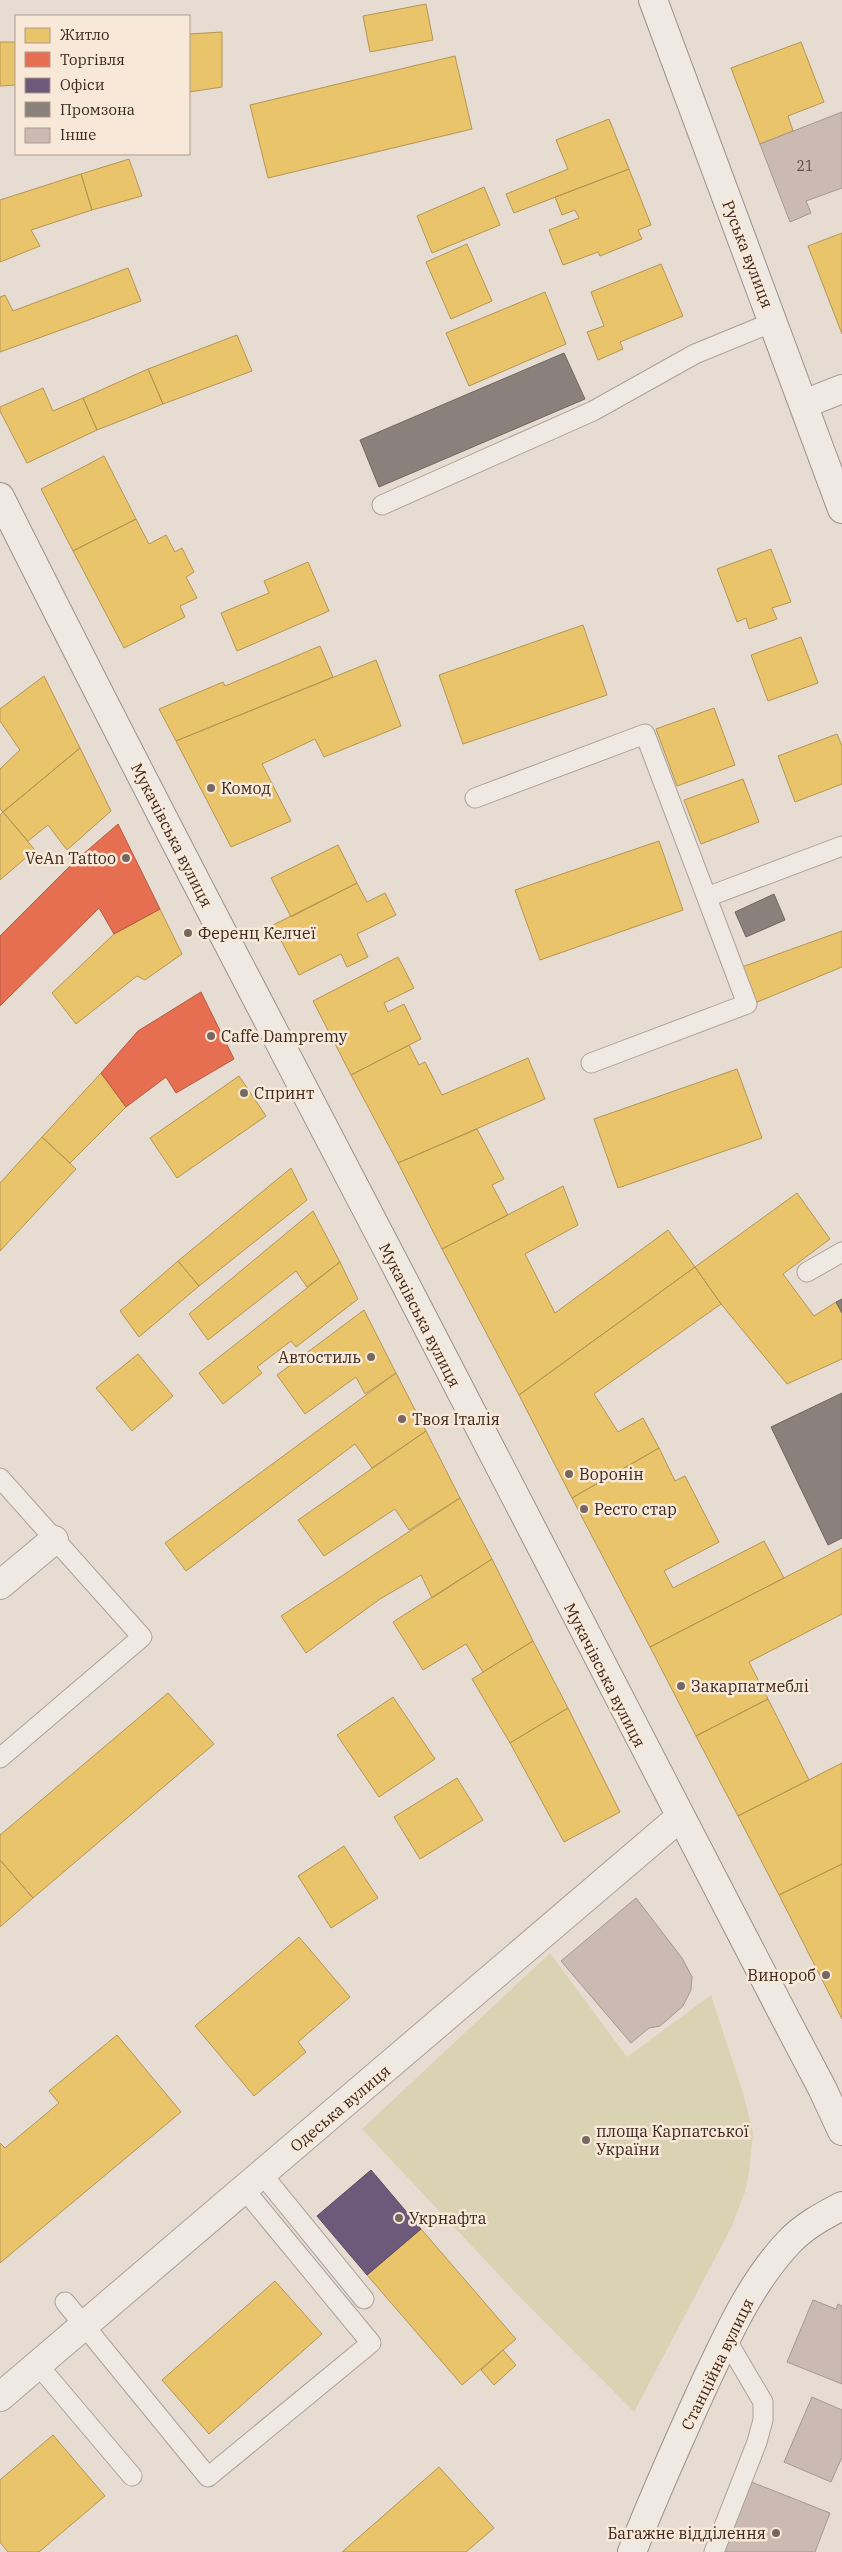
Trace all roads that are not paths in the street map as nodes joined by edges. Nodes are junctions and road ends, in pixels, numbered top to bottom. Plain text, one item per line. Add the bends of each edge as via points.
1 (653, 0) edge
2 (773, 322) junction
3 (842, 389) edge
4 (804, 404) junction
5 (0, 497) edge
6 (382, 505) dead end
7 (842, 509) edge
8 (475, 798) dead end
9 (842, 846) edge
10 (707, 897) junction
11 (591, 1064) dead end
12 (842, 1252) edge
13 (807, 1272) dead end
14 (0, 1478) edge
15 (54, 1540) junction
16 (0, 1585) edge
17 (0, 1758) edge
18 (679, 1818) junction
19 (842, 2131) edge
20 (253, 2182) junction
21 (842, 2206) edge
22 (364, 2299) dead end
23 (65, 2302) dead end
24 (84, 2326) junction
25 (726, 2339) junction
26 (38, 2365) junction
27 (0, 2398) edge
28 (132, 2476) dead end
29 (632, 2552) edge
30 (714, 2552) edge

1 - 2 main road, Руська вулиця
2 - 4 main road, Руська вулиця
2 - 6 lane via 695,354 593,411
3 - 4 main road
4 - 7 main road, Руська вулиця
5 - 18 main road, Мукачівська вулиця
8 - 10 lane via 645,734
9 - 10 lane
10 - 11 lane via 747,1004
12 - 13 lane
14 - 15 lane
15 - 16 main road
15 - 17 lane via 142,1637
18 - 19 main road, Мукачівська вулиця
18 - 20 main road, Одеська вулиця
20 - 22 lane
20 - 24 main road, Одеська вулиця
20 - 24 lane via 371,2342 208,2477
21 - 25 main road, Станційна вулиця via 813,2221 789,2242 763,2275
23 - 24 lane
24 - 26 main road, Одеська вулиця
25 - 29 main road, Станційна вулиця via 661,2479
25 - 30 lane via 763,2402 763,2420
26 - 27 main road, Одеська вулиця
26 - 28 lane

